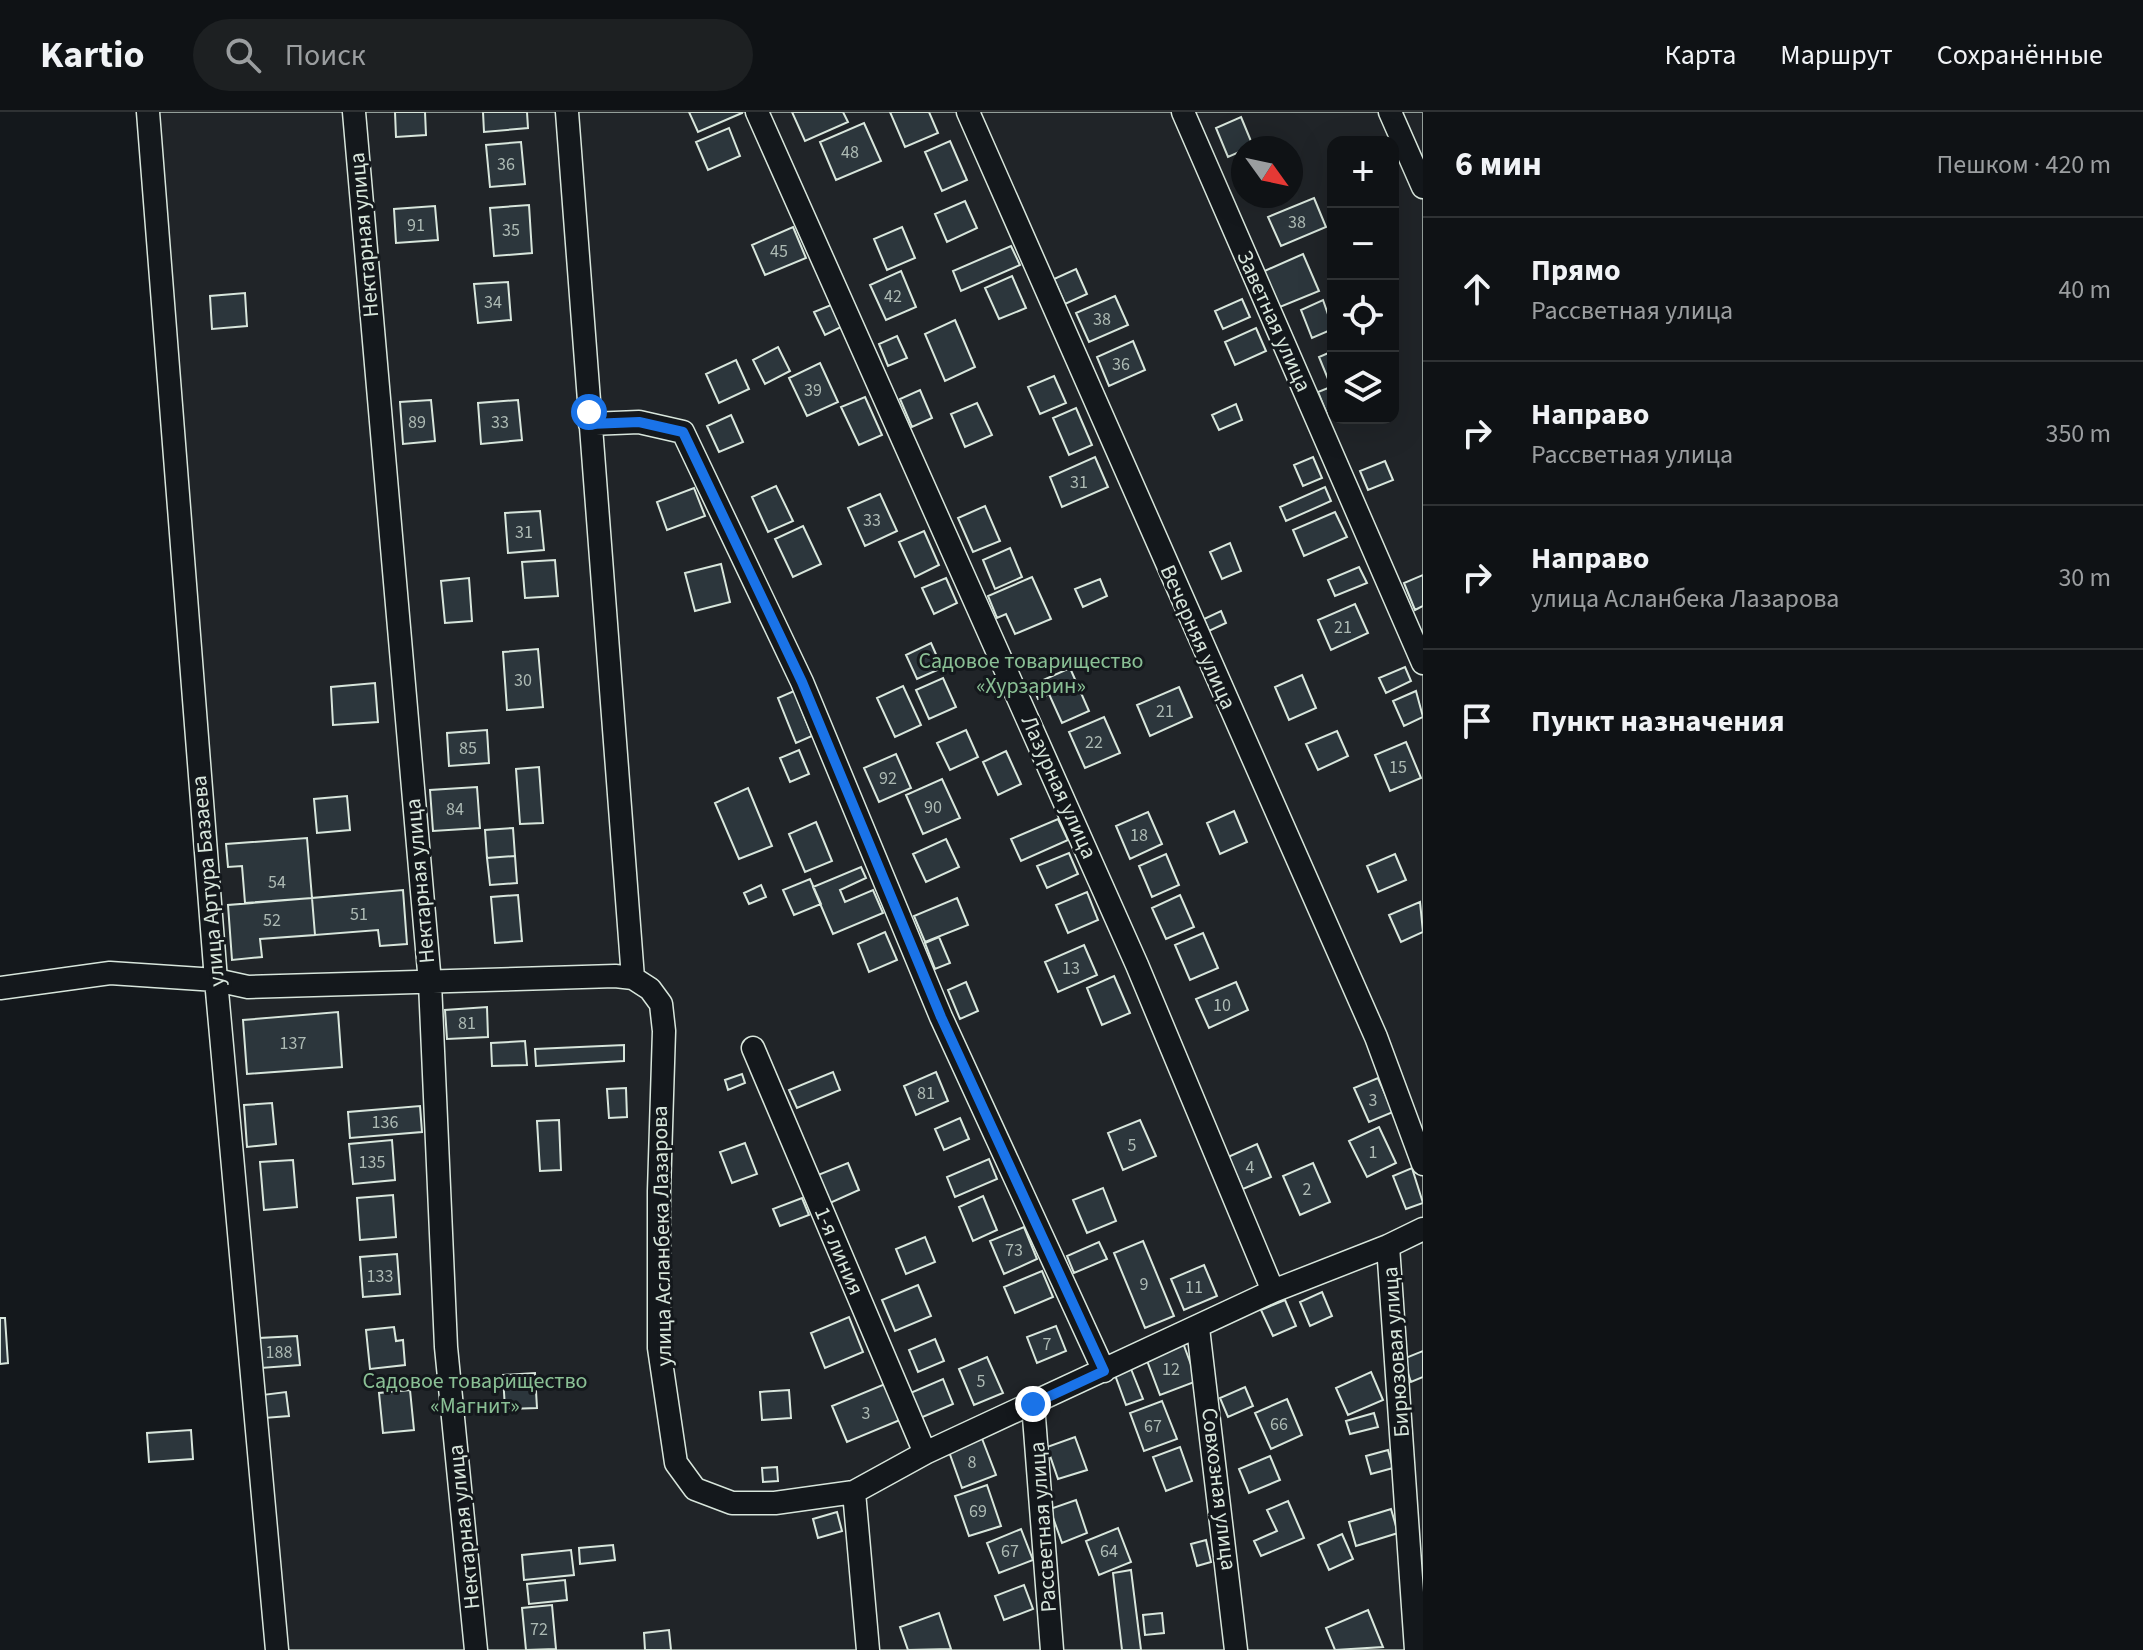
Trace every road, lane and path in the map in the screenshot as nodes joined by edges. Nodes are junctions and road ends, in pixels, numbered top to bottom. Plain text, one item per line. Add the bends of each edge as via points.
1 (148, 112) edge
2 (354, 112) edge
3 (567, 112) edge
4 (757, 112) edge
5 (968, 112) edge
6 (1183, 112) edge
7 (1390, 112) edge
8 (1423, 187) edge
9 (590, 424) junction
10 (1423, 663) edge
11 (633, 978) junction
12 (216, 980) junction
13 (430, 983) junction
14 (0, 988) edge
15 (753, 1048) dead end
16 (1423, 1164) edge
17 (1423, 1229) edge
18 (1388, 1246) junction
19 (1273, 1291) junction
20 (1198, 1328) junction
21 (1104, 1371) junction
22 (1033, 1404) junction
23 (925, 1453) junction
24 (854, 1492) junction
25 (277, 1650) edge
26 (476, 1650) edge
27 (868, 1650) edge
28 (1052, 1650) edge
29 (1236, 1650) edge
30 (1416, 1650) edge

1 - 12 street, улица Артура Базаева
2 - 13 street, Нектарная улица
3 - 9 street
4 - 19 street, Лазурная улица via 1137,965
5 - 16 street, Вечерняя улица via 1376,1037
6 - 10 street, Заветная улица
7 - 8 street
9 - 11 street
9 - 21 street via 639,422 683,432 802,682 941,1017
11 - 13 street
11 - 24 street, улица Асланбека Лазарова via 661,1004 664,1031 659,1348 676,1463 695,1489 732,1503
12 - 13 street via 248,987
12 - 14 street via 110,973
12 - 25 street, улица Артура Базаева
13 - 26 street, Нектарная улица via 446,1347
15 - 23 street, 1-я линия
17 - 18 street, улица Асланбека Лазарова
18 - 19 street, улица Асланбека Лазарова
18 - 30 street, Бирюзовая улица
19 - 20 street, улица Асланбека Лазарова
20 - 21 street, улица Асланбека Лазарова
20 - 29 street, Совхозная улица
21 - 22 street, улица Асланбека Лазарова
22 - 23 street, улица Асланбека Лазарова
22 - 28 street, Рассветная улица
23 - 24 street, улица Асланбека Лазарова
24 - 27 street

